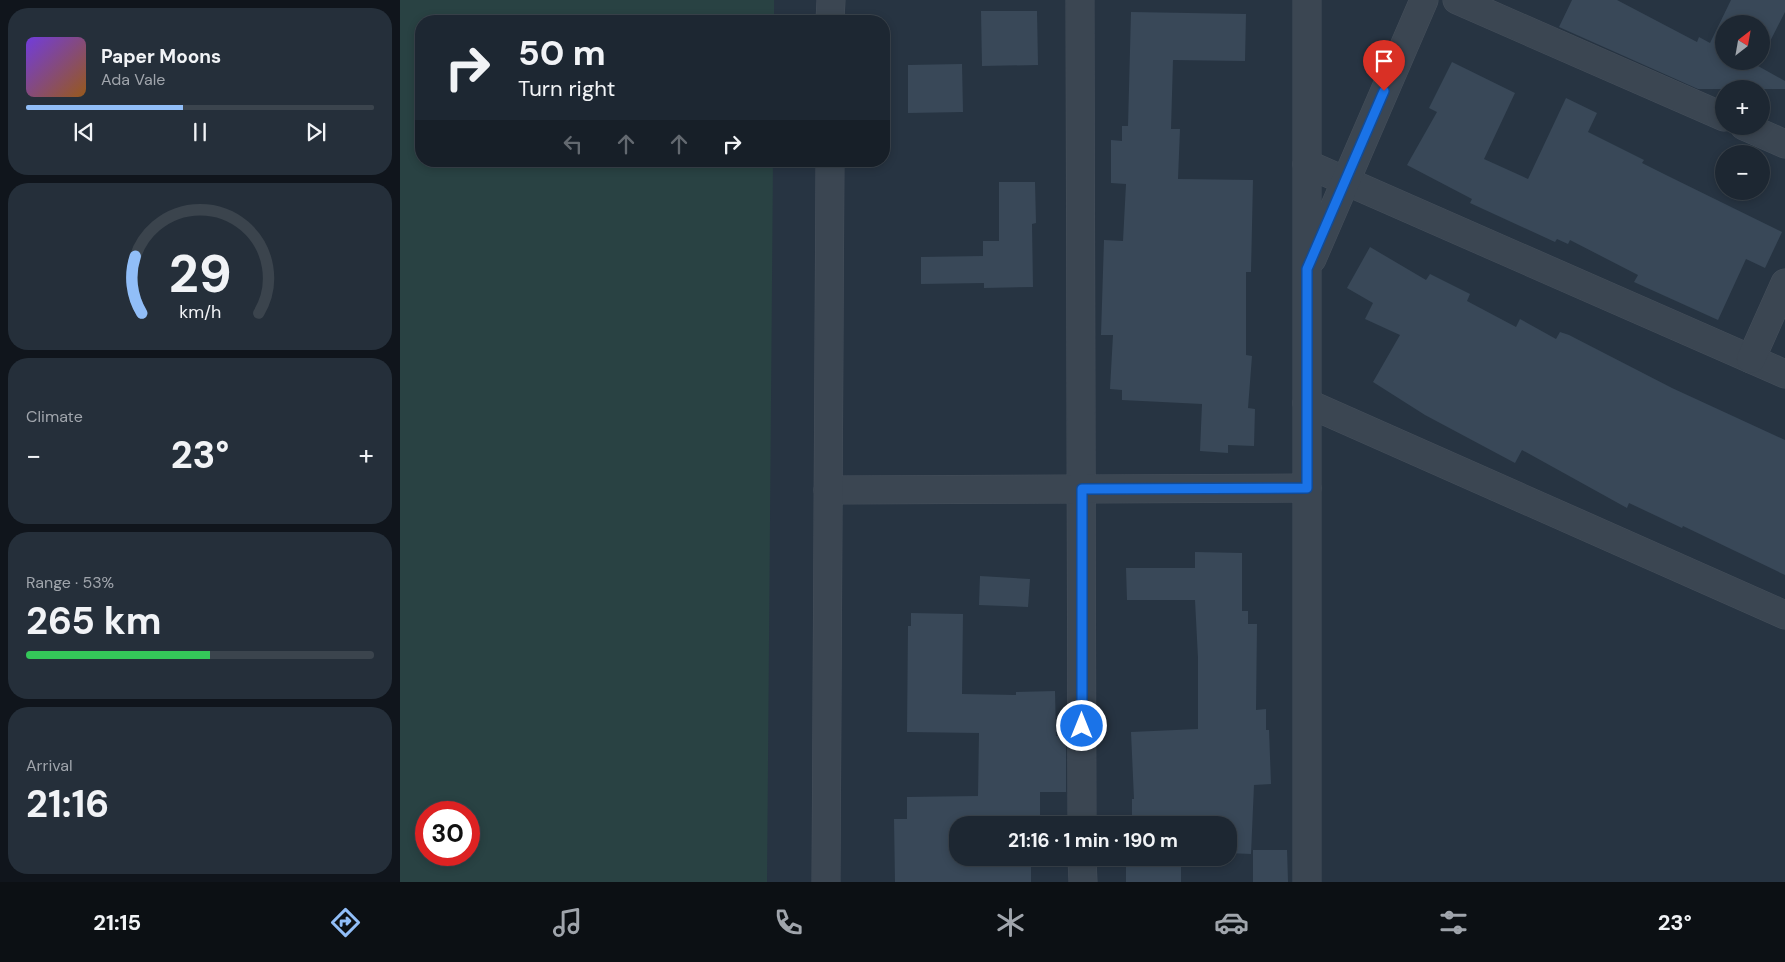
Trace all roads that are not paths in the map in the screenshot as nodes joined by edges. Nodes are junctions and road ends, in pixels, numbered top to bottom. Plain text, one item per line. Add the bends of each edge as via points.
1 (831, 0) edge
2 (1080, 0) edge
3 (1307, 0) edge
4 (1424, 0) edge
5 (1457, 0) edge
6 (830, 15) edge
7 (1715, 113) edge
8 (1764, 135) edge
9 (1785, 144) edge
10 (1307, 164) junction
11 (830, 167) edge
12 (1345, 182) junction
13 (1307, 269) junction
14 (1785, 283) edge
15 (1751, 359) junction
16 (1785, 374) edge
17 (1307, 403) junction
18 (1307, 488) junction
19 (1082, 489) junction
20 (828, 490) junction
21 (1785, 615) edge
22 (1082, 816) edge
23 (1082, 866) edge
24 (826, 882) edge
25 (1082, 882) edge
26 (1307, 882) edge

1 - 6 street
2 - 19 street
3 - 10 street
4 - 12 street
5 - 7 street
8 - 9 street
10 - 12 street
10 - 13 street
11 - 20 street
12 - 13 street
12 - 15 street
13 - 17 street
14 - 15 street
15 - 16 street
17 - 18 street
17 - 21 street
18 - 19 street
18 - 26 street
19 - 20 street
19 - 22 street
20 - 24 street
23 - 25 street

